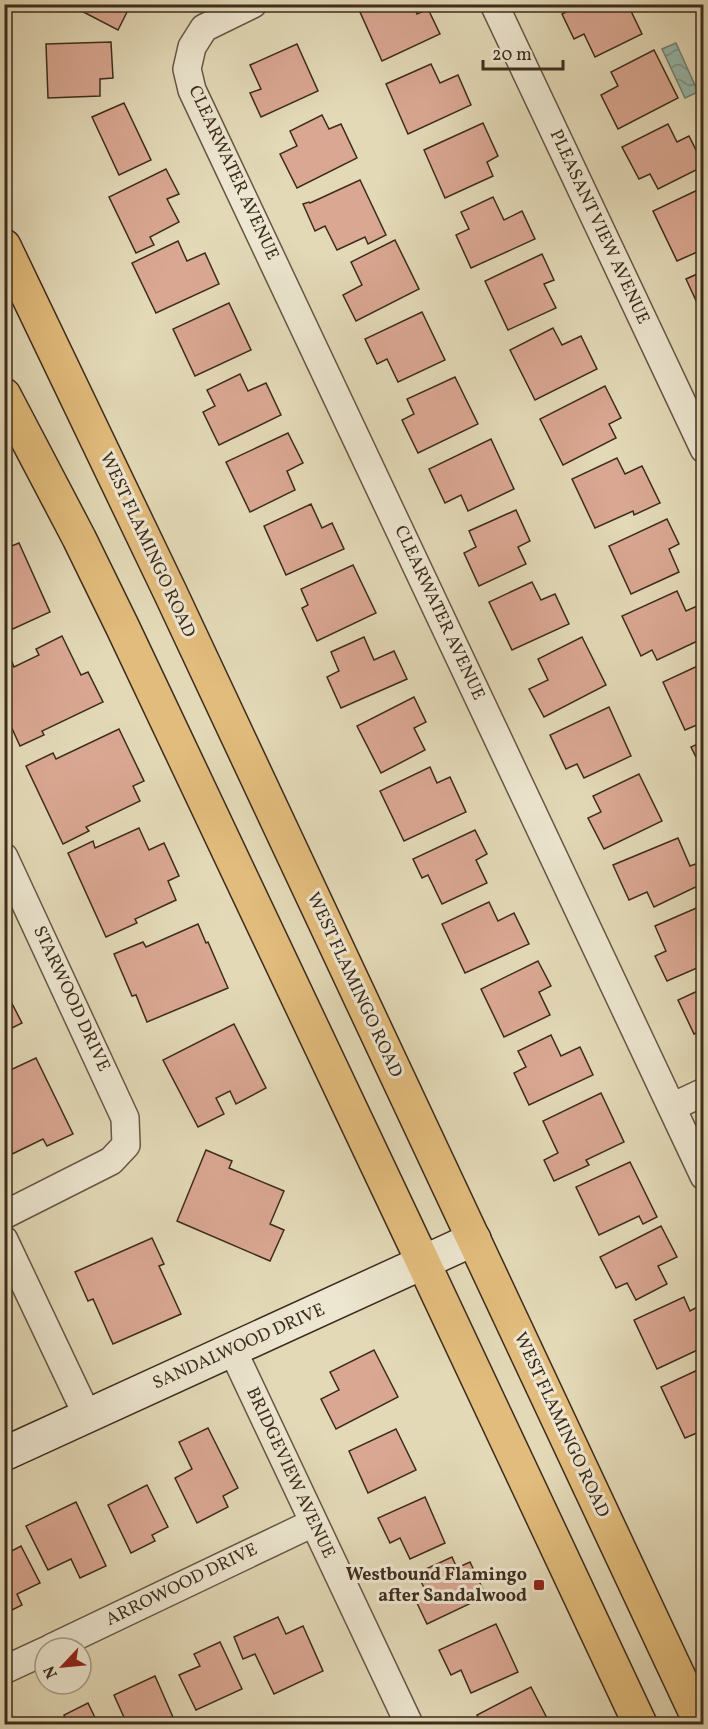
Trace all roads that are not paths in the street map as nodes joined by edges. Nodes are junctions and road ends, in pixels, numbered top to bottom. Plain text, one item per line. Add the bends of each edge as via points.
1 (253, 4) edge
2 (495, 4) edge
3 (4, 246) edge
4 (4, 395) edge
5 (704, 449) edge
6 (4, 857) edge
7 (704, 1092) edge
8 (672, 1107) junction
9 (704, 1176) edge
10 (4, 1215) edge
11 (474, 1239) junction
12 (4, 1240) edge
13 (423, 1263) junction
14 (232, 1351) junction
15 (87, 1415) junction
16 (4, 1454) edge
17 (314, 1523) junction
18 (76, 1636) edge
19 (33, 1657) edge
20 (4, 1671) edge
21 (633, 1711) edge
22 (409, 1725) edge
23 (655, 1725) edge
24 (701, 1725) edge

1 - 8 street, CLEARWATER AVENUE via 204,28 192,47 187,69 192,90
2 - 5 street, PLEASANT VIEW AVENUE
3 - 11 main road, WEST FLAMINGO ROAD
4 - 13 main road via 123,628
6 - 10 street, STARWOOD DRIVE via 125,1118 126,1145 111,1161
7 - 8 street
8 - 9 street, CLEARWATER AVENUE
11 - 13 street, SANDALWOOD DRIVE
11 - 24 main road, WEST FLAMINGO ROAD
12 - 15 street
13 - 14 street, SANDALWOOD DRIVE
13 - 21 main road
14 - 15 street, SANDALWOOD DRIVE
14 - 17 street, BRIDGEVIEW AVENUE
15 - 16 street, SANDALWOOD DRIVE
17 - 18 street, ARROWOOD DRIVE
17 - 22 street, BRIDGEVIEW AVENUE
19 - 20 street
21 - 23 main road

